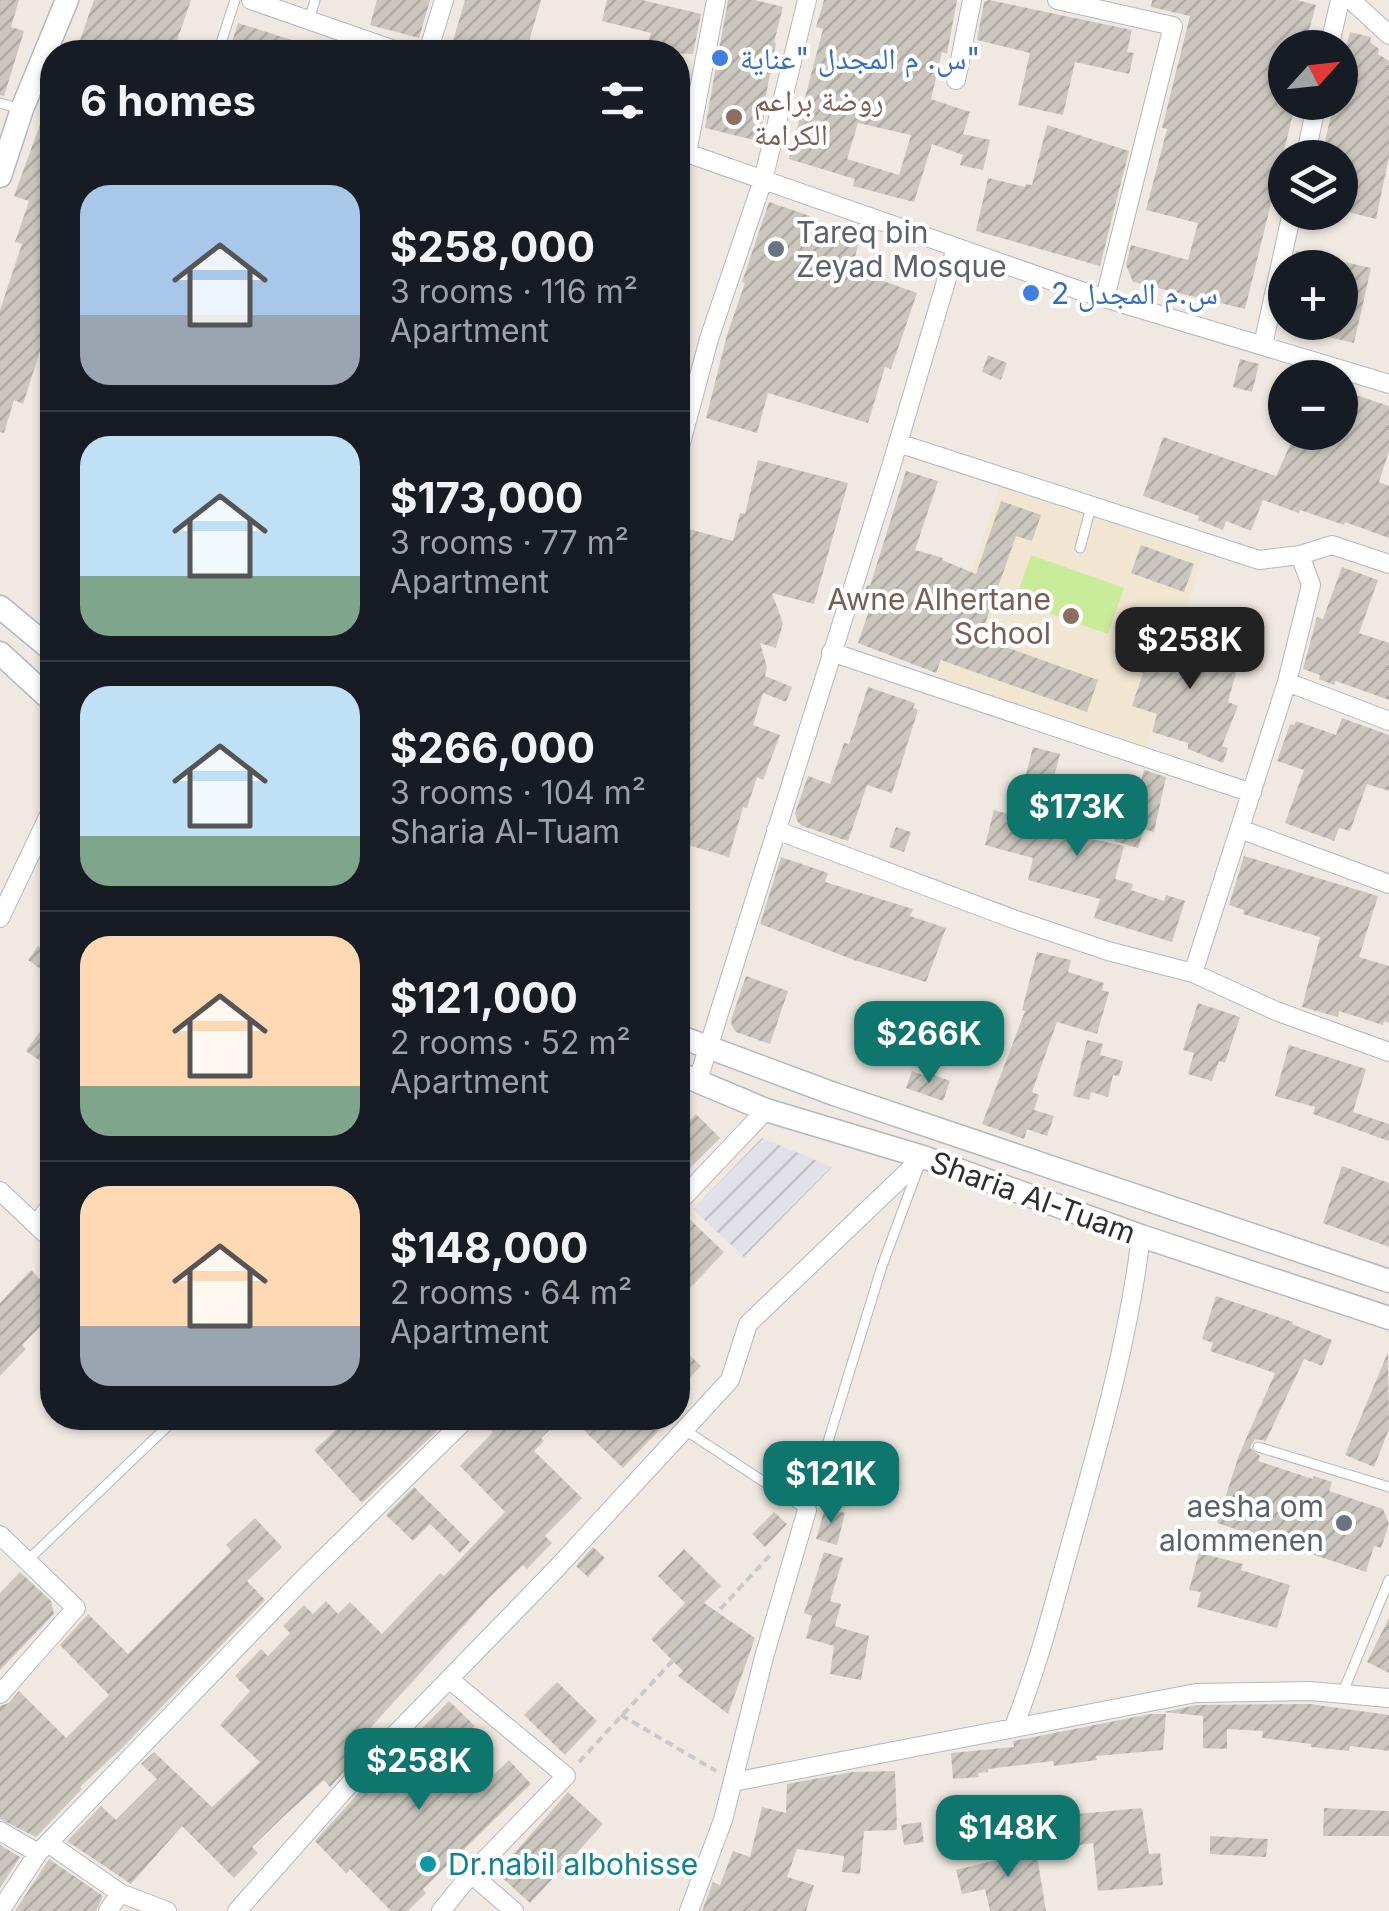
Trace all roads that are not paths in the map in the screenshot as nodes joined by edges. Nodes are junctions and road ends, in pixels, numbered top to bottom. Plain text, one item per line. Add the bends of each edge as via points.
1 (66, 0) edge
2 (235, 0) edge
3 (251, 0) edge
4 (315, 0) edge
5 (444, 0) edge
6 (716, 0) edge
7 (806, 0) edge
8 (972, 0) edge
9 (1057, 0) edge
10 (1340, 0) edge
11 (1350, 0) edge
12 (309, 21) junction
13 (1333, 30) edge
14 (1389, 35) edge
15 (45, 40) edge
16 (222, 40) edge
17 (365, 40) edge
18 (432, 40) edge
19 (40, 50) edge
20 (956, 80) dead end
21 (11, 106) edge
22 (690, 116) edge
23 (690, 155) edge
24 (0, 176) edge
25 (763, 180) junction
26 (1288, 230) edge
27 (956, 248) junction
28 (1104, 298) junction
29 (1263, 344) junction
30 (1389, 384) edge
31 (690, 409) edge
32 (898, 444) junction
33 (1092, 506) junction
34 (1080, 548) dead end
35 (1300, 555) junction
36 (1389, 564) edge
37 (0, 607) edge
38 (40, 640) edge
39 (831, 652) junction
40 (0, 653) edge
41 (1287, 682) junction
42 (40, 690) edge
43 (1389, 721) edge
44 (1252, 793) junction
45 (1240, 829) junction
46 (776, 830) junction
47 (40, 834) edge
48 (1389, 884) edge
49 (0, 918) edge
50 (1194, 973) junction
51 (690, 1040) edge
52 (708, 1046) junction
53 (1389, 1052) edge
54 (690, 1073) edge
55 (690, 1077) edge
56 (766, 1110) junction
57 (923, 1157) junction
58 (690, 1190) edge
59 (0, 1191) edge
60 (40, 1220) edge
61 (37, 1224) junction
62 (40, 1227) edge
63 (1141, 1236) junction
64 (1389, 1281) edge
65 (1389, 1318) edge
66 (690, 1423) edge
67 (163, 1430) edge
68 (455, 1430) edge
69 (684, 1430) joint
70 (1258, 1446) dead end
71 (1389, 1487) edge
72 (807, 1510) junction
73 (0, 1535) edge
74 (27, 1561) junction
75 (1389, 1580) edge
76 (449, 1679) junction
77 (0, 1694) edge
78 (1342, 1695) junction
79 (1389, 1698) edge
80 (1014, 1726) junction
81 (733, 1782) junction
82 (0, 1830) edge
83 (43, 1848) junction
84 (471, 1874) junction
85 (120, 1893) junction
86 (0, 1911) edge
87 (108, 1911) edge
88 (167, 1911) edge
89 (237, 1911) edge
90 (441, 1911) edge
91 (514, 1911) edge
92 (690, 1911) edge

1 - 15 main road
2 - 16 lane
3 - 12 street
4 - 12 lane
5 - 18 street
6 - 22 street
7 - 25 street
8 - 20 street
9 - 28 street via 1173,26
10 - 13 street
11 - 14 street
12 - 17 street
19 - 21 main road
21 - 24 main road
23 - 25 street
25 - 27 street
25 - 31 street
26 - 29 street
27 - 28 street
27 - 32 street
28 - 29 street
29 - 30 street
32 - 33 street
32 - 39 street
33 - 34 lane
33 - 35 street via 1260,560
35 - 36 street via 1332,545
35 - 41 street via 1311,585
37 - 38 main road
39 - 44 street
39 - 46 street
40 - 42 main road
41 - 43 street
41 - 44 street
44 - 45 street
45 - 48 street
45 - 50 street
46 - 50 street via 1016,920
46 - 52 street
47 - 49 street
50 - 53 street
51 - 52 main road, Sharia Al-Tuam
52 - 54 street
52 - 64 main road, Sharia Al-Tuam
55 - 56 main road, Sharia Al-Tuam
56 - 57 main road, Sharia Al-Tuam
56 - 58 street
57 - 63 main road, Sharia Al-Tuam
57 - 66 street via 748,1324 730,1380
57 - 72 lane
59 - 61 street
60 - 61 street
61 - 62 street
63 - 65 main road, Sharia Al-Tuam
63 - 80 street via 1108,1410
67 - 74 lane
68 - 83 street
69 - 72 lane
69 - 76 street
70 - 71 lane
72 - 81 street
73 - 74 street
74 - 77 street via 76,1608
75 - 78 lane
76 - 84 street via 566,1776
76 - 89 street
78 - 79 street
78 - 80 street via 1196,1693
80 - 81 street
81 - 92 street
82 - 83 street
83 - 85 street
83 - 86 street
84 - 90 street
84 - 91 street
85 - 87 street
85 - 88 street

